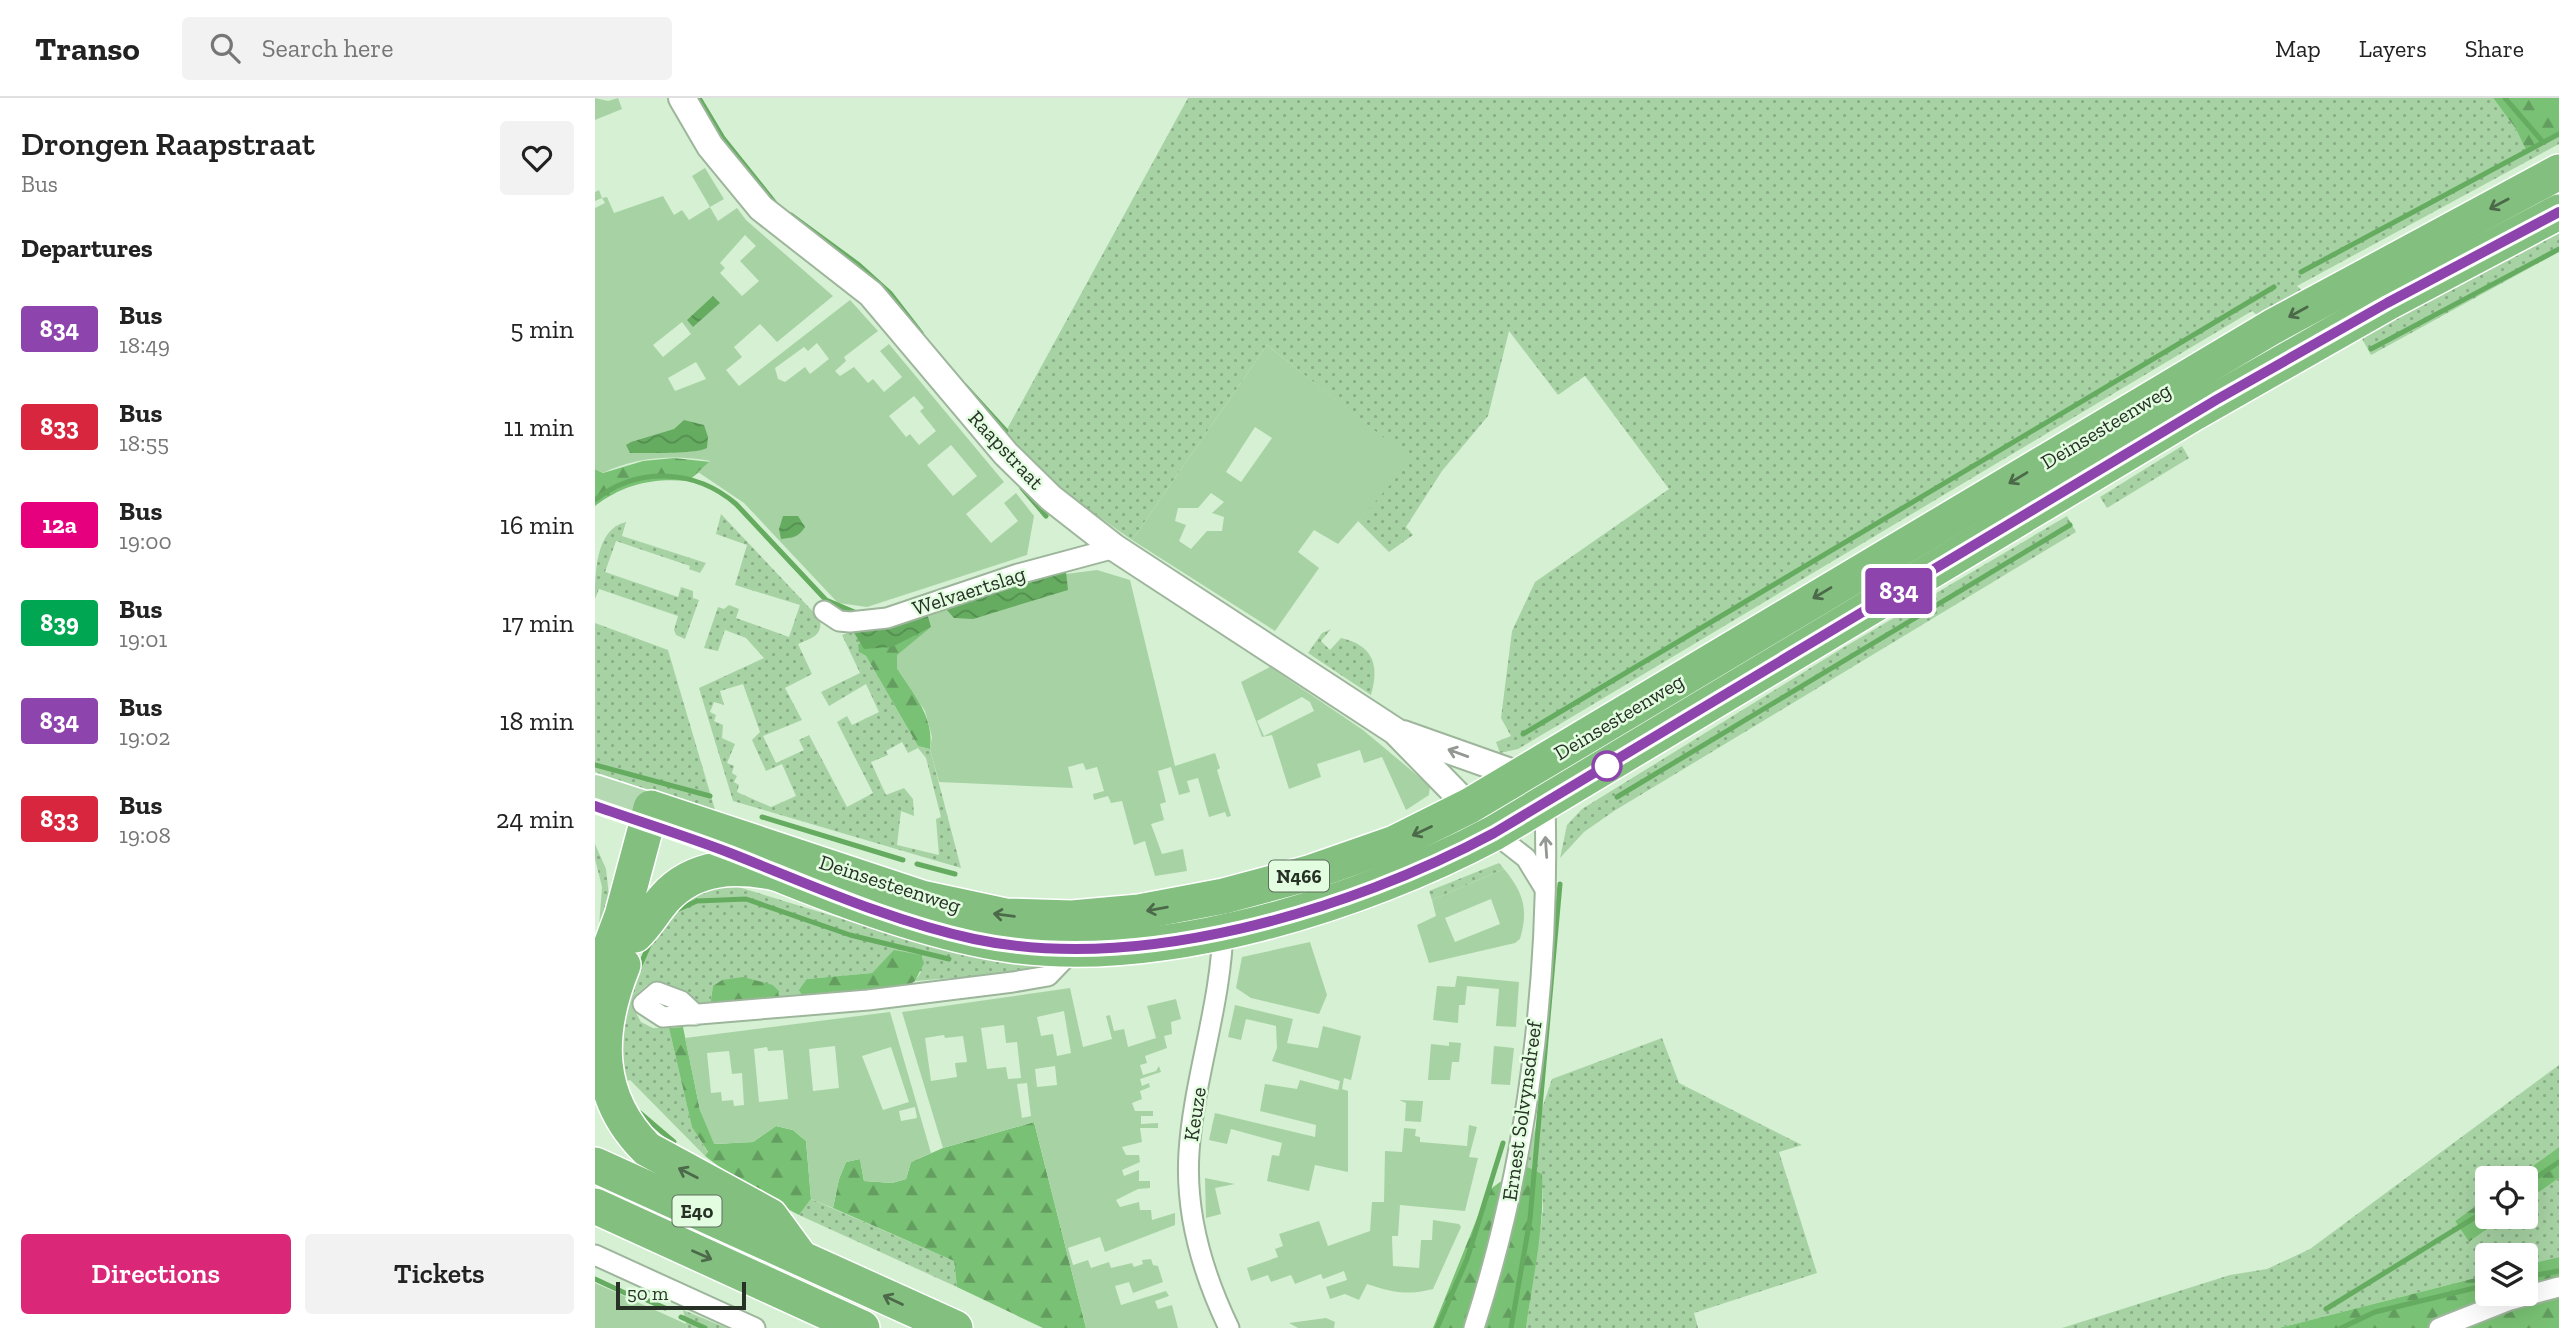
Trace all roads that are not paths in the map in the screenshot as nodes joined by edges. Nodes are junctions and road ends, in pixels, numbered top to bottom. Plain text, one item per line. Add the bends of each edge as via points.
1 (682, 98) edge
2 (2559, 172) edge
3 (2559, 212) edge
4 (1115, 548) junction
5 (824, 611) dead end
6 (1395, 731) junction
7 (1522, 776) junction
8 (595, 790) edge
9 (1545, 804) junction
10 (595, 806) edge
11 (1469, 806) junction
12 (658, 819) junction
13 (1494, 833) junction
14 (776, 873) junction
15 (1545, 889) junction
16 (1223, 913) junction
17 (1073, 933) junction
18 (635, 935) junction
19 (595, 988) edge
20 (696, 1015) dead end
21 (595, 1165) edge
22 (595, 1206) edge
23 (595, 1255) edge
24 (800, 1257) junction
25 (2559, 1287) edge
26 (755, 1328) edge
27 (862, 1328) edge
28 (955, 1328) edge
29 (1229, 1328) edge
30 (1474, 1328) edge
31 (2439, 1328) edge

1 - 4 street, Raapstraat via 710,146 761,208 871,294 1006,454 1051,498
2 -> 7 highway, Deinsesteenweg / N466 via 2272,327
3 - 9 highway, Deinsesteenweg / N466 via 2206,406
4 - 5 street, Welvaertslag via 1018,574 887,618 839,621
4 - 6 street, Raapstraat
7 -> 6 street, Raapstraat
6 - 11 street, Raapstraat
7 - 9 street
7 - 11 highway, Deinsesteenweg / N466
8 - 12 main road, Deinsesteenweg / N466
9 - 13 highway, Deinsesteenweg / N466
15 -> 9 street, Ernest Solvynsdreef
10 - 12 main road, Deinsesteenweg / N466
11 - 13 street, Raapstraat
11 -> 16 highway, Deinsesteenweg / N466 via 1373,852
12 - 14 highway, Deinsesteenweg / N466
17 -> 12 highway, Deinsesteenweg / N466 via 922,898
12 - 18 highway
12 - 19 highway
13 - 15 street via 1526,858
13 - 16 highway, Deinsesteenweg / N466 via 1425,869 1365,893
14 - 17 highway, Deinsesteenweg / N466 via 933,929 1014,945
14 - 18 highway via 739,867 699,874 667,895
15 - 30 street, Ernest Solvynsdreef via 1532,1056 1510,1203
16 - 17 highway, Deinsesteenweg / N466 via 1121,947
16 - 29 street, Keuze via 1214,1016 1189,1154 1203,1266
17 - 20 street via 1048,976 868,1000
24 -> 18 highway via 770,1216 647,1149 631,1138 610,1106 598,1068 600,1029
21 - 24 highway, E40
22 -> 27 highway, E40
23 - 26 street
28 -> 24 highway, E40
25 - 31 street via 2510,1300

